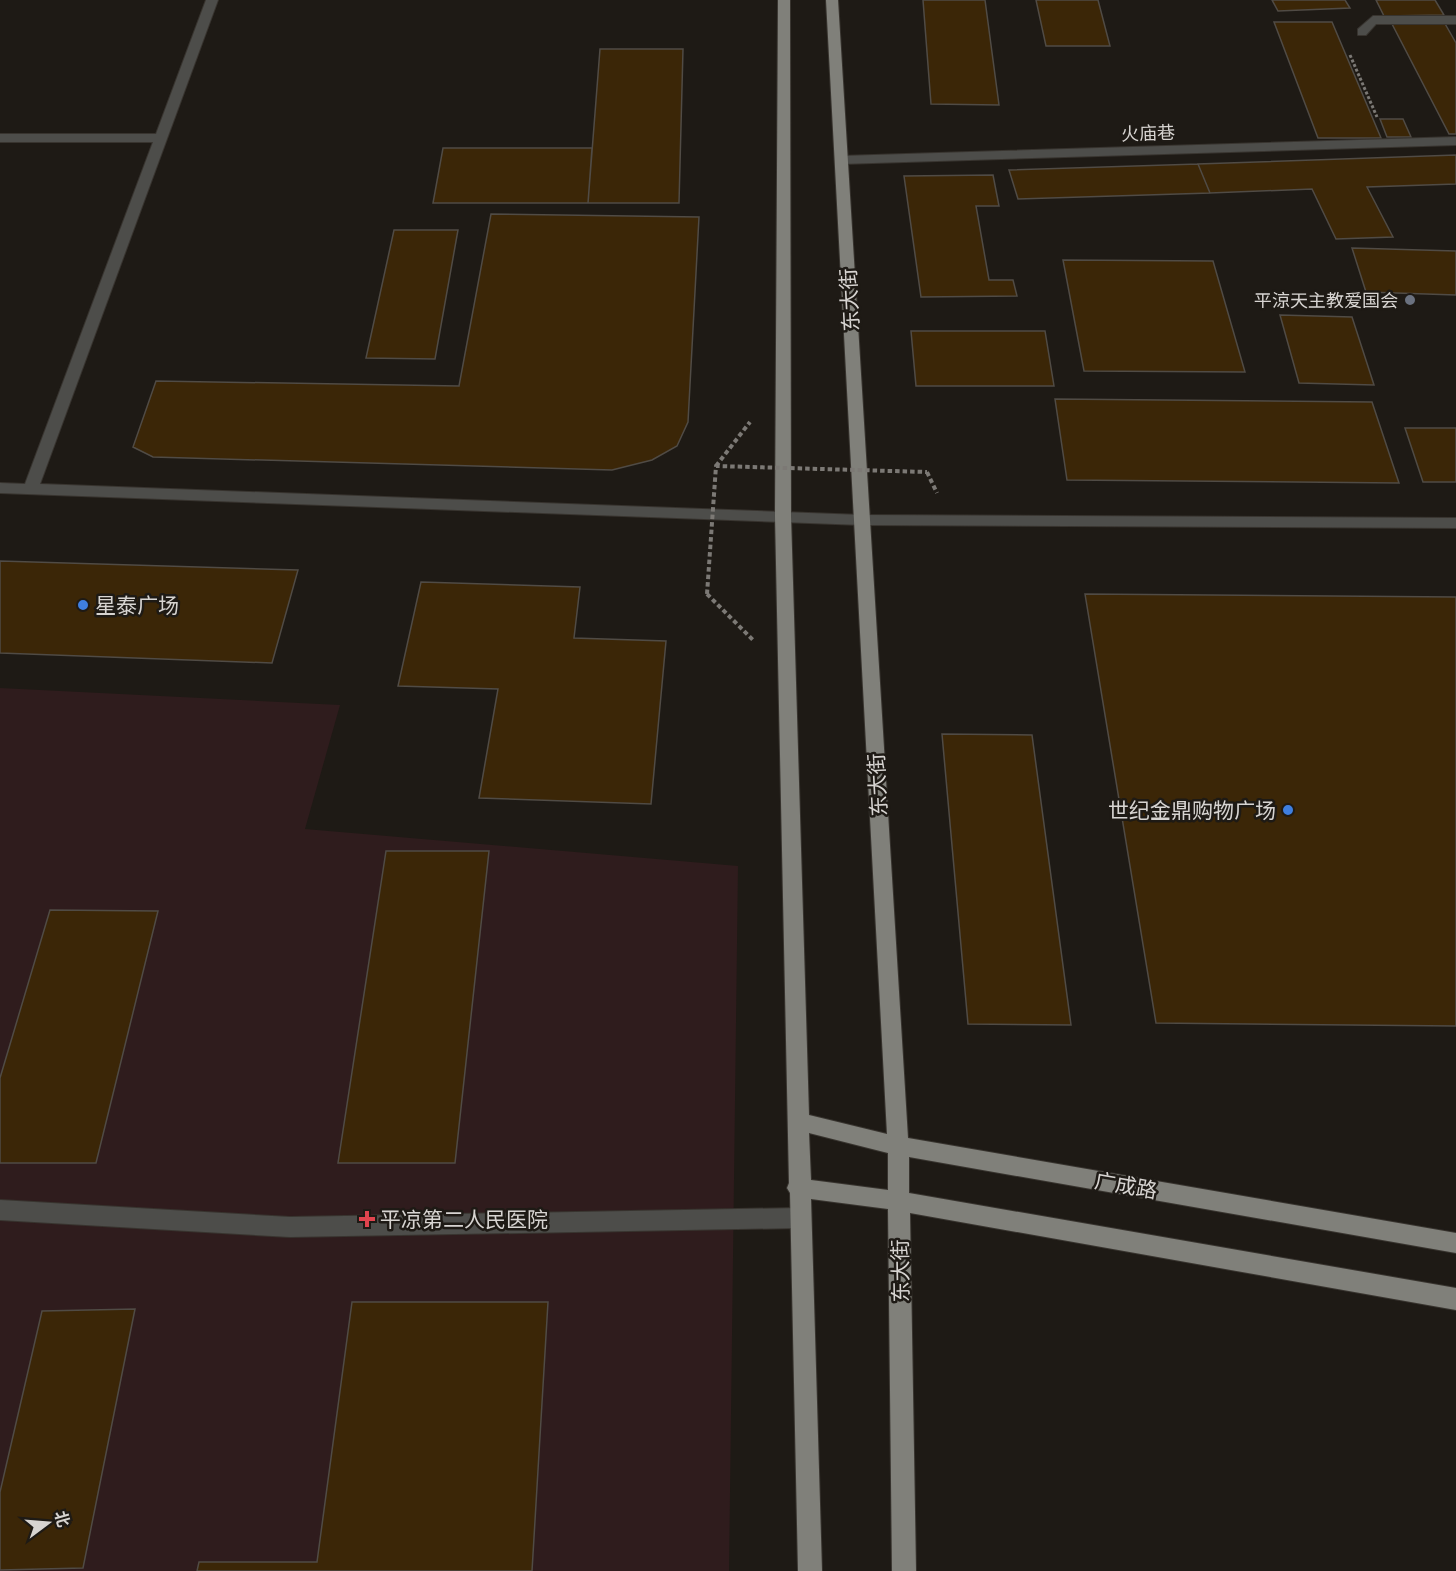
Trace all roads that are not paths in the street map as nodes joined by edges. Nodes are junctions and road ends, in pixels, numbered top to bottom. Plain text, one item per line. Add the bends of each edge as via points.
1 (212, 0) edge
2 (784, 0) edge
3 (832, 0) edge
4 (1456, 20) edge
5 (1362, 32) dead end
6 (0, 138) edge
7 (161, 138) junction
8 (1456, 141) edge
9 (841, 160) junction
10 (0, 488) edge
11 (31, 489) junction
12 (783, 516) junction
13 (862, 519) junction
14 (1456, 523) edge
15 (796, 1121) junction
16 (898, 1146) junction
17 (798, 1188) junction
18 (898, 1201) junction
19 (0, 1210) edge
20 (799, 1218) junction
21 (1456, 1243) edge
22 (1456, 1299) edge
23 (810, 1571) edge
24 (904, 1571) edge

1 - 7 street
2 - 12 main road
3 - 9 main road, 东大街
4 - 5 street via 1373,20
6 - 7 street
7 - 11 street
8 - 9 street, 火庙巷
9 - 13 main road, 东大街
10 - 11 street
11 - 12 street
12 - 13 street
12 - 15 main road
13 - 14 street
13 - 16 main road, 东大街
15 - 16 main road, 广成路
15 - 17 main road
16 - 18 main road, 东大街
16 - 21 main road, 广成路
17 - 18 main road
17 - 20 main road
18 - 22 main road
18 - 24 main road, 东大街
19 - 20 street via 290,1227
20 - 23 main road

